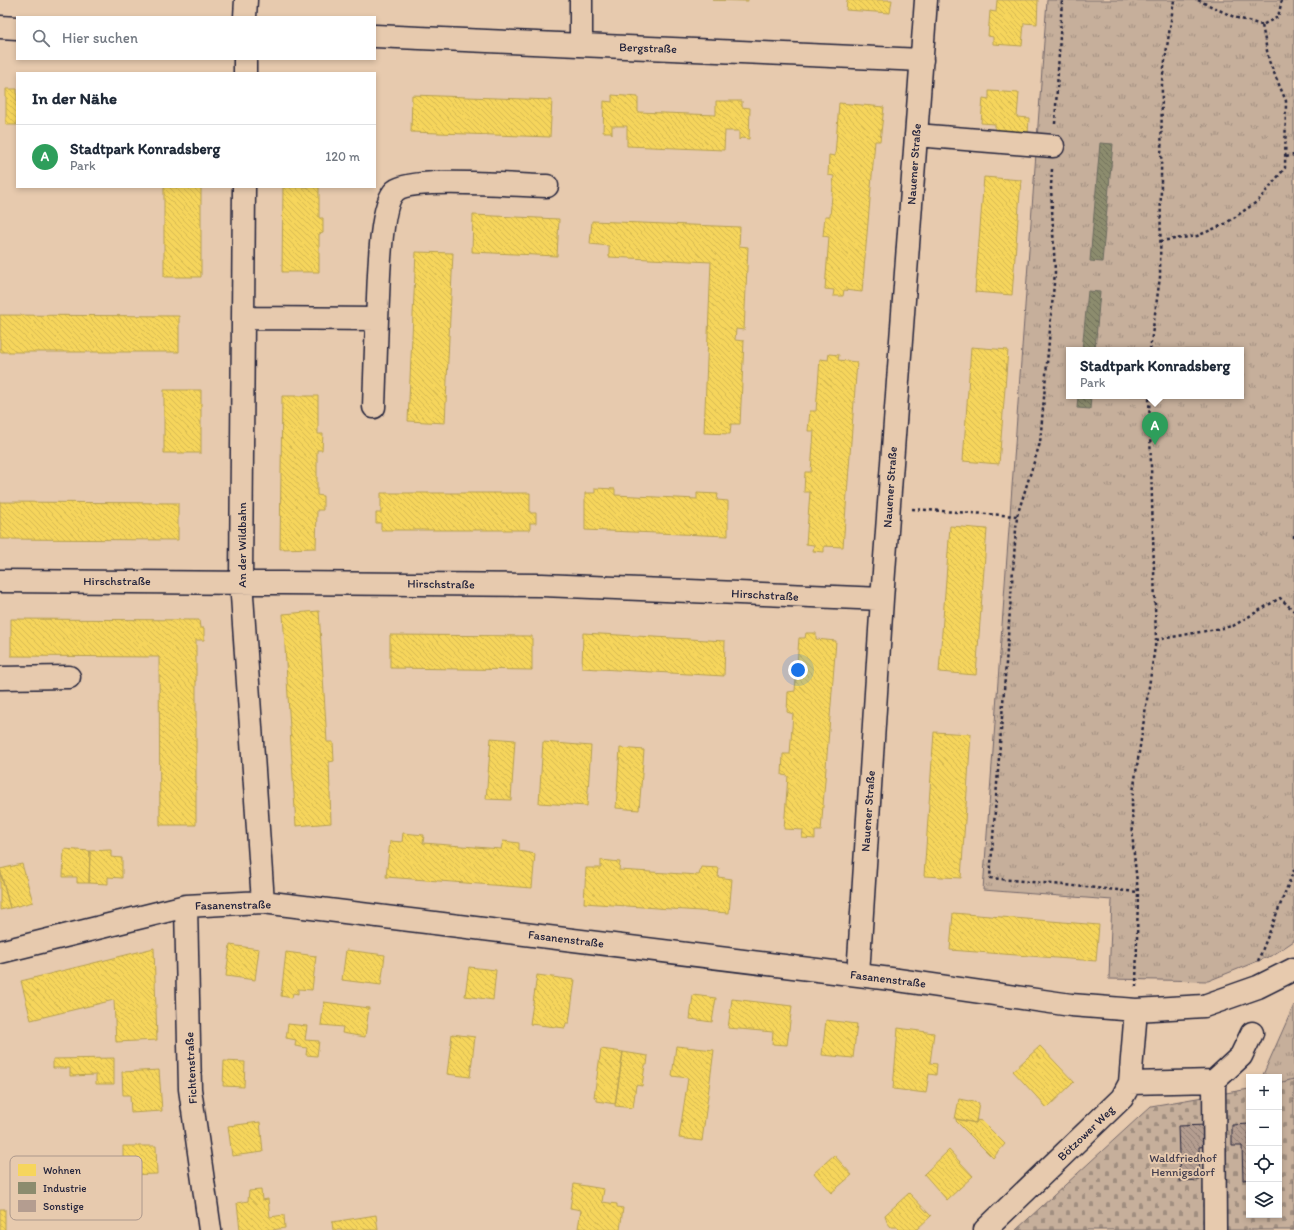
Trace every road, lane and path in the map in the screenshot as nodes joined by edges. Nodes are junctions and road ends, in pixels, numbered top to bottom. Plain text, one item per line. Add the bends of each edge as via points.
1 (246, 0) edge
2 (581, 0) edge
3 (926, 0) edge
4 (1062, 0) edge
5 (1174, 0) edge
6 (1198, 0) edge
7 (1282, 0) edge
8 (245, 16) edge
9 (1262, 25) junction
10 (0, 27) edge
11 (16, 28) edge
12 (376, 36) edge
13 (581, 45) junction
14 (245, 60) edge
15 (922, 60) junction
16 (245, 72) edge
17 (916, 134) junction
18 (1053, 146) junction
19 (1294, 155) edge
20 (1286, 157) junction
21 (547, 186) dead end
22 (244, 188) edge
23 (1160, 241) junction
24 (243, 318) junction
25 (377, 319) junction
26 (1150, 347) edge
27 (1149, 399) edge
28 (374, 407) dead end
29 (889, 507) junction
30 (1017, 516) junction
31 (1294, 535) edge
32 (1294, 541) edge
33 (0, 580) edge
34 (241, 581) junction
35 (882, 600) junction
36 (1294, 612) edge
37 (1156, 640) junction
38 (69, 677) dead end
39 (0, 678) edge
40 (1294, 870) edge
41 (1138, 892) junction
42 (263, 902) junction
43 (186, 906) junction
44 (0, 952) edge
45 (1294, 969) edge
46 (858, 975) junction
47 (1258, 987) junction
48 (1136, 1010) junction
49 (1252, 1032) dead end
50 (1214, 1081) junction
51 (1130, 1083) junction
52 (210, 1230) edge
53 (985, 1230) edge
54 (1215, 1230) edge

1 - 8 street
2 - 13 street
3 - 15 street, Nauener Straße
4 - 18 path
5 - 23 path via 1162,81
6 - 9 path via 1234,17
7 - 9 path via 1278,17
9 - 20 path via 1268,60 1286,102
10 - 11 street
12 - 13 street, Bergstraße
13 - 15 street, Bergstraße
14 - 16 street
15 - 17 street, Nauener Straße
17 - 18 street
17 - 29 street, Nauener Straße
18 - 30 path via 1051,187 1055,272 1040,443
19 - 20 path
20 - 23 path via 1285,168 1258,201 1225,224 1197,236
21 - 25 street via 436,183 409,185 395,191 388,202 384,219
22 - 24 street, An der Wildbahn
23 - 26 path via 1160,277
24 - 25 street
24 - 34 street, An der Wildbahn
25 - 28 street
27 - 37 path
29 - 30 path
29 - 35 street, Nauener Straße
30 - 41 path via 990,878
31 - 32 path
33 - 34 street, Hirschstraße
34 - 35 street, Hirschstraße via 542,585
34 - 42 street, An der Wildbahn
35 - 46 street, Nauener Straße
36 - 37 path via 1280,598 1233,626
37 - 41 path via 1132,799
38 - 39 street
40 - 47 path via 1255,967
41 - 48 path
42 - 43 street, Fasanenstraße
42 - 46 street, Fasanenstraße
43 - 44 street, Fasanenstraße
43 - 52 street, Fichtenstraße via 190,1089
45 - 47 street, Fasanenstraße
46 - 48 street, Fasanenstraße via 1071,1005
47 - 48 street, Fasanenstraße via 1204,1006
48 - 51 street, Bötzower Weg
49 - 50 street via 1241,1056
50 - 51 street
50 - 54 street
51 - 53 street, Bötzower Weg via 1122,1098

